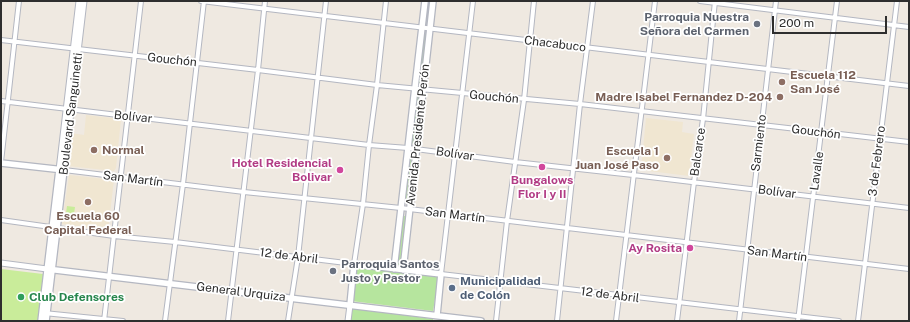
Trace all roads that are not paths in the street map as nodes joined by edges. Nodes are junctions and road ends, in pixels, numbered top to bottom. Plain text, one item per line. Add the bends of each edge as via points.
1 (20, 1) edge
2 (79, 1) edge
3 (84, 1) edge
4 (141, 1) edge
5 (201, 1) edge
6 (204, 1) edge
7 (265, 1) edge
8 (326, 1) edge
9 (386, 1) edge
10 (425, 1) edge
11 (433, 1) edge
12 (473, 1) edge
13 (534, 1) edge
14 (593, 1) edge
15 (655, 1) edge
16 (700, 1) edge
17 (776, 1) edge
18 (837, 1) edge
19 (897, 1) edge
20 (715, 2) edge
21 (264, 9) junction
22 (775, 10) junction
23 (324, 16) junction
24 (835, 18) junction
25 (383, 23) junction
26 (894, 25) junction
27 (909, 27) edge
28 (422, 28) junction
29 (430, 29) junction
30 (469, 34) junction
31 (1, 40) edge
32 (529, 41) junction
33 (15, 42) junction
34 (587, 48) junction
35 (76, 49) junction
36 (648, 55) junction
37 (136, 56) junction
38 (197, 62) junction
39 (708, 62) junction
40 (768, 69) junction
41 (258, 70) junction
42 (318, 77) junction
43 (829, 77) junction
44 (887, 84) junction
45 (378, 85) junction
46 (909, 86) edge
47 (415, 88) junction
48 (423, 89) junction
49 (463, 94) junction
50 (524, 100) junction
51 (1, 101) edge
52 (9, 102) junction
53 (580, 104) junction
54 (69, 109) junction
55 (641, 111) junction
56 (128, 116) junction
57 (703, 119) junction
58 (189, 123) junction
59 (761, 125) junction
60 (251, 131) junction
61 (822, 132) junction
62 (310, 138) junction
63 (880, 139) junction
64 (909, 142) edge
65 (369, 145) junction
66 (408, 148) junction
67 (416, 149) junction
68 (455, 154) junction
69 (1, 162) edge
70 (515, 162) junction
71 (574, 168) junction
72 (62, 170) junction
73 (634, 175) junction
74 (121, 177) junction
75 (694, 182) junction
76 (183, 184) junction
77 (754, 190) junction
78 (244, 192) junction
79 (813, 197) junction
80 (304, 198) junction
81 (363, 204) junction
82 (872, 204) junction
83 (401, 208) junction
84 (909, 208) edge
85 (410, 209) junction
86 (448, 214) junction
87 (1, 220) edge
88 (507, 221) junction
89 (55, 227) junction
90 (568, 229) junction
91 (114, 236) junction
92 (626, 236) junction
93 (175, 242) junction
94 (686, 243) junction
95 (237, 249) junction
96 (747, 250) junction
97 (298, 257) junction
98 (806, 257) junction
99 (1, 263) edge
100 (354, 264) junction
101 (865, 264) junction
102 (50, 269) junction
103 (394, 269) junction
104 (403, 270) junction
105 (909, 270) edge
106 (441, 274) junction
107 (109, 276) junction
108 (500, 282) junction
109 (170, 283) junction
110 (561, 289) junction
111 (232, 291) junction
112 (619, 296) junction
113 (292, 298) junction
114 (679, 303) junction
115 (350, 305) junction
116 (740, 310) junction
117 (45, 313) junction
118 (437, 318) edge
119 (799, 319) edge
120 (104, 320) edge
121 (41, 321) edge
122 (46, 321) edge
123 (123, 321) edge
124 (165, 321) edge
125 (228, 321) edge
126 (288, 321) edge
127 (348, 321) edge
128 (481, 321) edge
129 (496, 321) edge
130 (557, 321) edge
131 (616, 321) edge
132 (677, 321) edge
133 (739, 321) edge
134 (839, 321) edge
135 (858, 321) edge

1 - 33 street
2 - 35 street, Boulevard Sanguinetti
3 - 35 street, Boulevard Sanguinetti
4 - 37 street
5 - 6 street, Chacabuco
6 - 21 street, Chacabuco
6 - 38 street
7 - 21 street
8 - 23 street
9 - 25 street
10 - 28 main road, Avenida Presidente Perón
11 - 29 main road, Avenida Presidente Perón
12 - 30 street
13 - 32 street
14 - 34 street
15 - 36 street
16 - 20 street
17 - 22 street, Sarmiento
18 - 24 street, Lavalle
19 - 26 street, 3 de Febrero
20 - 22 street
20 - 39 street, Balcarce
21 - 23 street, Chacabuco
21 - 41 street
22 - 24 street
22 - 40 street, Sarmiento
23 - 25 street, Chacabuco
23 - 42 street
24 - 26 street
24 - 43 street, Lavalle
25 - 28 street, Chacabuco
25 - 45 street
26 - 27 street
26 - 44 street, 3 de Febrero
28 - 29 street, Chacabuco
28 - 47 main road, Avenida Presidente Perón
29 - 30 street, Chacabuco
29 - 48 main road, Avenida Presidente Perón
30 - 32 street, Chacabuco
30 - 49 street
31 - 33 street, Gouchón
32 - 34 street, Chacabuco
32 - 50 street
33 - 35 street, Gouchón
33 - 52 street
34 - 36 street, Chacabuco
34 - 53 street
35 - 37 street, Gouchón
35 - 54 street, Boulevard Sanguinetti
36 - 39 street, Chacabuco
36 - 55 street
37 - 38 street, Gouchón
37 - 56 street
38 - 41 street, Gouchón
38 - 58 street
39 - 40 street, Chacabuco
39 - 57 street, Balcarce
40 - 43 street, Chacabuco
40 - 59 street, Sarmiento
41 - 42 street, Gouchón
41 - 60 street
42 - 45 street, Gouchón
42 - 62 street
43 - 44 street, Chacabuco
43 - 61 street, Lavalle
44 - 46 street, Chacabuco
44 - 63 street, 3 de Febrero
45 - 47 street, Gouchón
45 - 65 street
47 - 48 street, Gouchón
47 - 66 main road, Avenida Presidente Perón
48 - 49 street, Gouchón
48 - 67 main road, Avenida Presidente Perón
49 - 50 street, Gouchón
49 - 68 street
50 - 53 street, Gouchón
50 - 70 street
51 - 52 street, Bolívar
52 - 54 street, Bolívar
52 - 69 street
53 - 55 street, Gouchón
53 - 71 street
54 - 56 street, Bolívar
54 - 72 street, Boulevard Sanguinetti
55 - 57 street, Gouchón
55 - 73 street
56 - 58 street, Bolívar
56 - 74 street
57 - 59 street, Gouchón
57 - 75 street, Balcarce
58 - 60 street, Bolívar
58 - 76 street
59 - 61 street, Gouchón
59 - 77 street, Sarmiento
60 - 62 street, Bolívar
60 - 78 street
61 - 63 street, Gouchón
61 - 79 street, Lavalle
62 - 65 street, Bolívar
62 - 80 street
63 - 64 street, Gouchón
63 - 82 street, 3 de Febrero
65 - 66 street, Bolívar
65 - 81 street
66 - 67 street, Bolívar
66 - 83 main road, Avenida Presidente Perón
67 - 68 street, Bolívar
67 - 85 main road, Avenida Presidente Perón
68 - 70 street, Bolívar
68 - 86 street
69 - 72 main road, San Martín
70 - 71 street, Bolívar
70 - 88 street
71 - 73 street, Bolívar
71 - 90 street
72 - 74 street, San Martín
72 - 89 main road, Boulevard Sanguinetti
73 - 75 street, Bolívar
73 - 92 street
74 - 76 street, San Martín
74 - 91 street
75 - 77 street, Bolívar
75 - 94 street, Balcarce
76 - 78 street, San Martín
76 - 93 street
77 - 79 street, Bolívar
77 - 96 street, Sarmiento
78 - 80 street, San Martín
78 - 95 street
79 - 82 street, Bolívar
79 - 98 street, Lavalle
80 - 81 street, San Martín
80 - 97 street
81 - 83 street, San Martín
81 - 100 street
82 - 84 street, Bolívar
82 - 101 street, 3 de Febrero
83 - 85 street, San Martín
83 - 103 main road, Avenida Presidente Perón
85 - 86 street, San Martín
85 - 104 main road, Avenida Presidente Perón
86 - 88 street, San Martín
86 - 106 street
87 - 89 street, 12 de Abril
88 - 90 street, San Martín
88 - 108 street
89 - 91 street, 12 de Abril
89 - 102 main road, Boulevard Sanguinetti
90 - 92 street, San Martín
90 - 110 street
91 - 93 street, 12 de Abril
91 - 107 street
92 - 94 street, San Martín
92 - 112 street
93 - 95 street, 12 de Abril
93 - 109 street
94 - 96 street, San Martín
94 - 114 street, Balcarce
95 - 97 street, 12 de Abril
95 - 111 street
96 - 98 street, San Martín
96 - 116 street, Sarmiento
97 - 100 street, 12 de Abril
97 - 113 street
98 - 101 street, San Martín
98 - 119 street, Lavalle
99 - 102 street, General Urquiza
100 - 103 main road, 12 de Abril
100 - 115 main road
101 - 105 street, San Martín
101 - 135 street, 3 de Febrero
102 - 107 main road, General Urquiza
102 - 117 main road, Boulevard Sanguinetti
103 - 104 main road, 12 de Abril
104 - 106 main road, 12 de Abril
106 - 108 street, 12 de Abril
106 - 118 main road
107 - 109 main road, General Urquiza
107 - 120 street
108 - 110 street, 12 de Abril
108 - 129 street
109 - 111 main road, General Urquiza
109 - 124 street
110 - 112 street, 12 de Abril
110 - 130 street
111 - 113 main road, General Urquiza
111 - 125 street
112 - 114 street, 12 de Abril
112 - 131 street
113 - 115 main road, General Urquiza
113 - 126 street
114 - 116 street, 12 de Abril
114 - 132 street, Balcarce
115 - 118 main road, General Urquiza
115 - 127 street
116 - 119 street, 12 de Abril
116 - 133 street, Sarmiento
117 - 120 street
117 - 121 main road
117 - 122 main road
118 - 128 main road, General Urquiza
119 - 134 street, 12 de Abril
120 - 123 street

